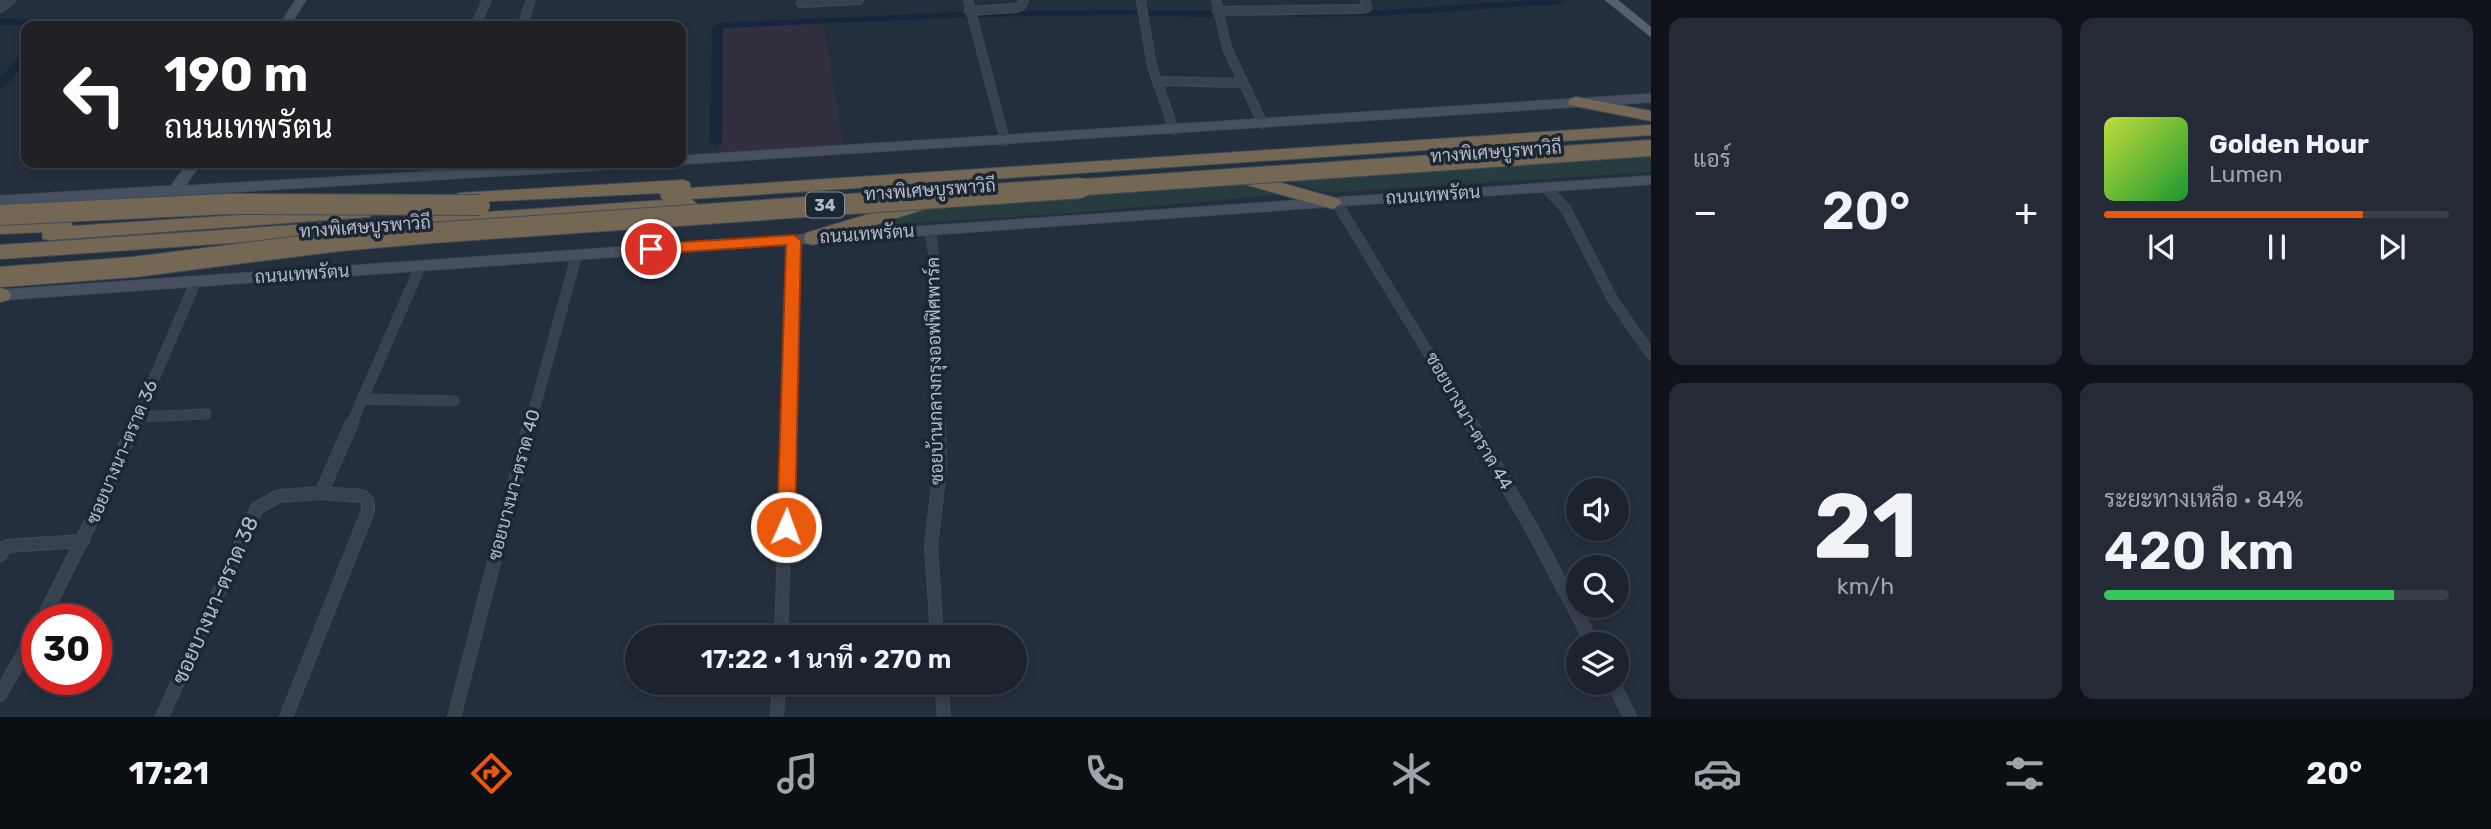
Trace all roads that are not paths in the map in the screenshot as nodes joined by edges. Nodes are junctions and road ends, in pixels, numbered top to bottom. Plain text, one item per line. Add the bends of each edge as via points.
1 (11, 0) edge
2 (301, 0) edge
3 (487, 0) edge
4 (531, 0) edge
5 (859, 0) edge
6 (968, 0) edge
7 (1024, 0) edge
8 (1141, 0) edge
9 (1216, 0) edge
10 (1365, 0) edge
11 (1611, 0) edge
12 (801, 3) dead end
13 (0, 8) edge
14 (970, 11) junction
15 (1217, 11) junction
16 (287, 21) edge
17 (477, 21) edge
18 (524, 21) edge
19 (1651, 33) edge
20 (1158, 81) junction
21 (1242, 83) junction
22 (1651, 98) edge
23 (1576, 102) junction
24 (1651, 118) edge
25 (1263, 124) junction
26 (1174, 130) junction
27 (1651, 130) edge
28 (1004, 141) junction
29 (1651, 141) edge
30 (1651, 150) edge
31 (686, 160) edge
32 (191, 168) edge
33 (428, 168) edge
34 (480, 168) edge
35 (447, 169) edge
36 (424, 177) junction
37 (1246, 178) junction
38 (1651, 180) edge
39 (1545, 187) junction
40 (175, 191) junction
41 (944, 198) junction
42 (0, 201) edge
43 (1335, 203) junction
44 (480, 205) junction
45 (0, 215) edge
46 (0, 228) edge
47 (930, 230) junction
48 (0, 238) edge
49 (803, 239) junction
50 (0, 252) edge
51 (578, 254) junction
52 (0, 261) edge
53 (421, 265) junction
54 (196, 281) junction
55 (0, 290) edge
56 (1651, 354) edge
57 (363, 399) junction
58 (453, 401) dead end
59 (206, 414) dead end
60 (137, 418) junction
61 (321, 493) junction
62 (83, 541) junction
63 (2, 549) edge
64 (50, 604) edge
65 (782, 625) edge
66 (936, 625) edge
67 (1587, 632) edge
68 (21, 658) edge
69 (0, 695) edge
70 (778, 695) edge
71 (942, 695) edge
72 (1619, 695) edge
73 (162, 717) edge
74 (286, 717) edge
75 (454, 717) edge
76 (777, 717) edge
77 (944, 717) edge
78 (1630, 717) edge

1 - 13 street
2 - 16 main road
3 - 17 street
4 - 18 street
5 - 12 street
6 - 14 street
7 - 14 street via 1015,8
8 - 20 street
9 - 15 street
10 - 15 street via 1367,8 1359,9
11 - 19 main road
14 - 28 street
15 - 21 street
20 - 21 street
20 - 26 street
21 - 25 street
22 - 23 main road
23 - 24 highway
23 - 25 main road
24 - 46 highway, 34 via 832,177
25 - 26 main road
26 - 28 main road
27 - 44 highway, ทางพิเศษบูรพาวิถี via 836,186
28 - 31 main road
29 - 50 highway, ทางพิเศษบูรพาวิถี
30 - 37 highway, ถนนเทพรัตน / 34
30 - 55 highway, bridge via 431,233 267,249
32 - 40 main road
33 - 36 street
34 - 35 main road
35 - 36 main road
36 - 40 main road
37 - 41 highway, ถนนเทพรัตน / 34
37 - 43 highway
38 - 39 main road, ถนนเทพรัตน / 34
39 - 43 main road, ถนนเทพรัตน / 34
39 - 56 street via 1566,209 1613,300
40 - 42 main road
41 - 49 highway
41 - 52 highway, ถนนเทพรัตน / 34
43 - 47 main road, ถนนเทพรัตน / 34
43 - 67 street, ซอยบางนา-ตราด 44 via 1427,348 1544,548
44 - 45 highway, bridge via 227,204
44 - 48 highway, ทางพิเศษบูรพาวิถี, bridge
47 - 49 main road, ถนนเทพรัตน / 34
47 - 66 street, ซอยบ้านกลางกรุงออฟฟิศพาร์ค via 936,270 940,469 931,546
49 - 51 main road, ถนนเทพรัตน / 34
49 - 65 street
51 - 53 main road, ถนนเทพรัตน / 34
51 - 75 street, ซอยบางนา-ตราด 40
53 - 54 main road, ถนนเทพรัตน / 34
53 - 57 street
54 - 55 main road, ถนนเทพรัตน / 34
54 - 60 street, ซอยบางนา-ตราด 36
57 - 58 street
57 - 61 street
59 - 60 street
60 - 62 street, ซอยบางนา-ตราด 36
61 - 73 street, ซอยบางนา-ตราด 38 via 284,493 257,508
61 - 74 street, ซอยบางนา-ตราด 38 via 362,496 368,511
62 - 63 street
62 - 64 street, ซอยบางนา-ตราด 36
68 - 69 street
70 - 76 street
71 - 77 street
72 - 78 street

